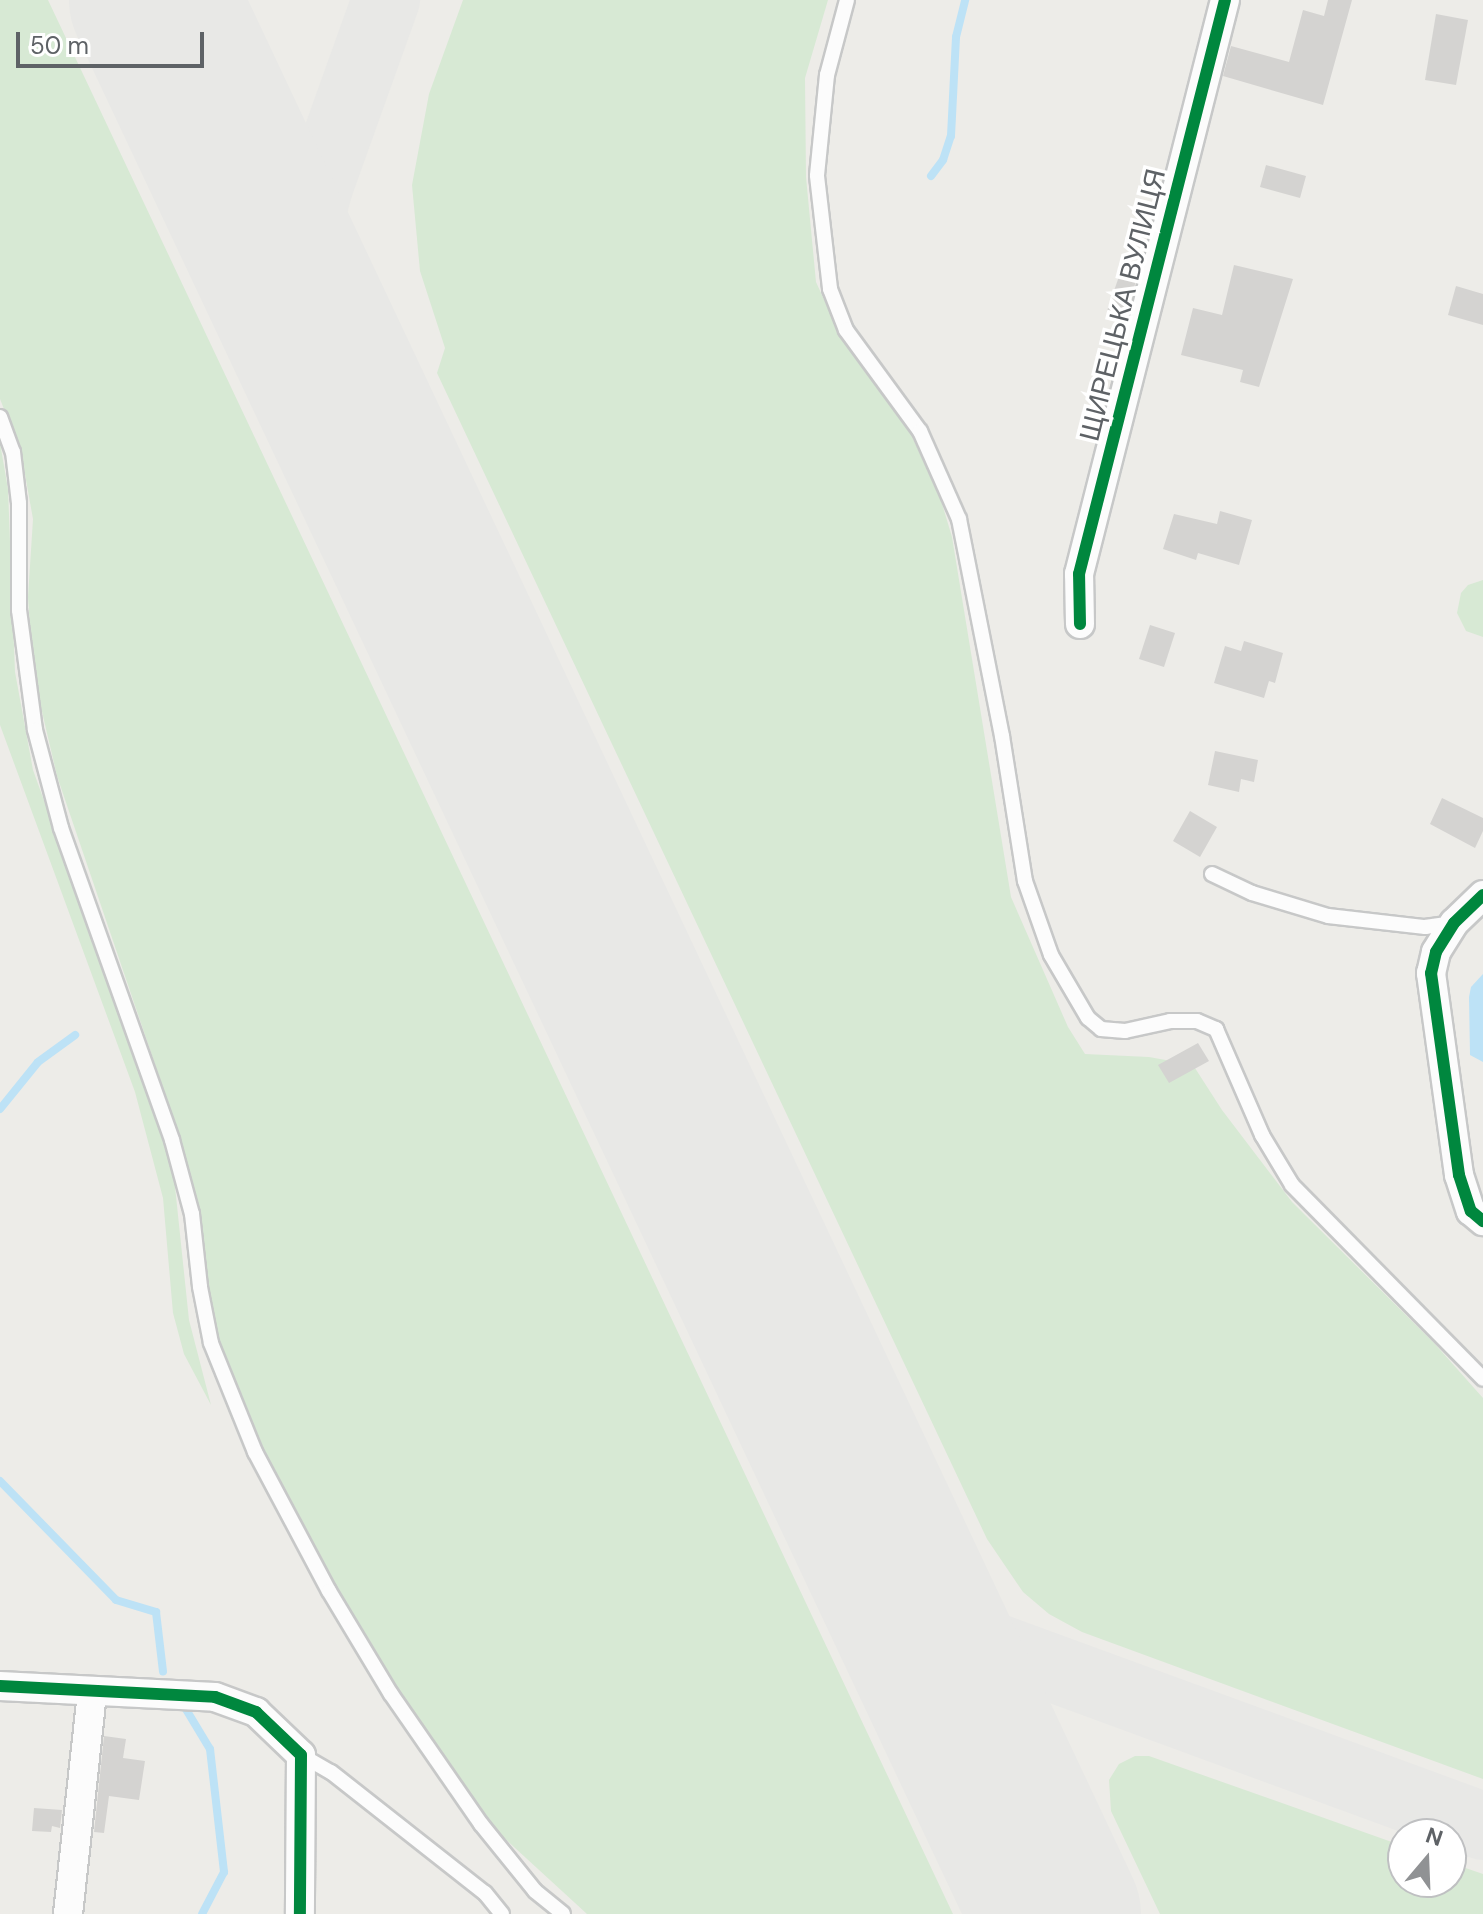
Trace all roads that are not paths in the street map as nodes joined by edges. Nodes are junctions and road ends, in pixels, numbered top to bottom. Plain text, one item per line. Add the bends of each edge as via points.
1 (847, 0) edge
2 (1225, 0) edge
3 (0, 417) edge
4 (1080, 624) dead end
5 (1212, 874) dead end
6 (1483, 895) edge
7 (1454, 923) junction
8 (1483, 1221) edge
9 (1483, 1379) edge
10 (0, 1686) edge
11 (92, 1693) junction
12 (301, 1755) junction
13 (68, 1914) edge
14 (300, 1914) edge
15 (502, 1914) edge
16 (563, 1914) edge

1 - 9 lane via 827,75 817,176 830,289 846,330 920,431 959,519 1025,881 1051,955 1088,1018 1101,1029 1125,1031 1170,1021 1197,1021 1216,1029 1262,1135 1292,1185
2 - 4 street, ЩИРЕЦЬКА ВУЛИЦЯ via 1079,574
3 - 16 lane via 13,452 19,503 19,610 35,730 61,828 172,1140 192,1214 211,1343 255,1452 391,1694 481,1824 535,1891
5 - 7 lane via 1252,893 1328,916 1425,927
6 - 7 street
7 - 8 street via 1436,952 1431,973 1459,1175 1471,1211
10 - 11 street
11 - 12 street via 215,1697 256,1712
11 - 13 street
12 - 14 street
12 - 15 lane via 331,1772 485,1893

